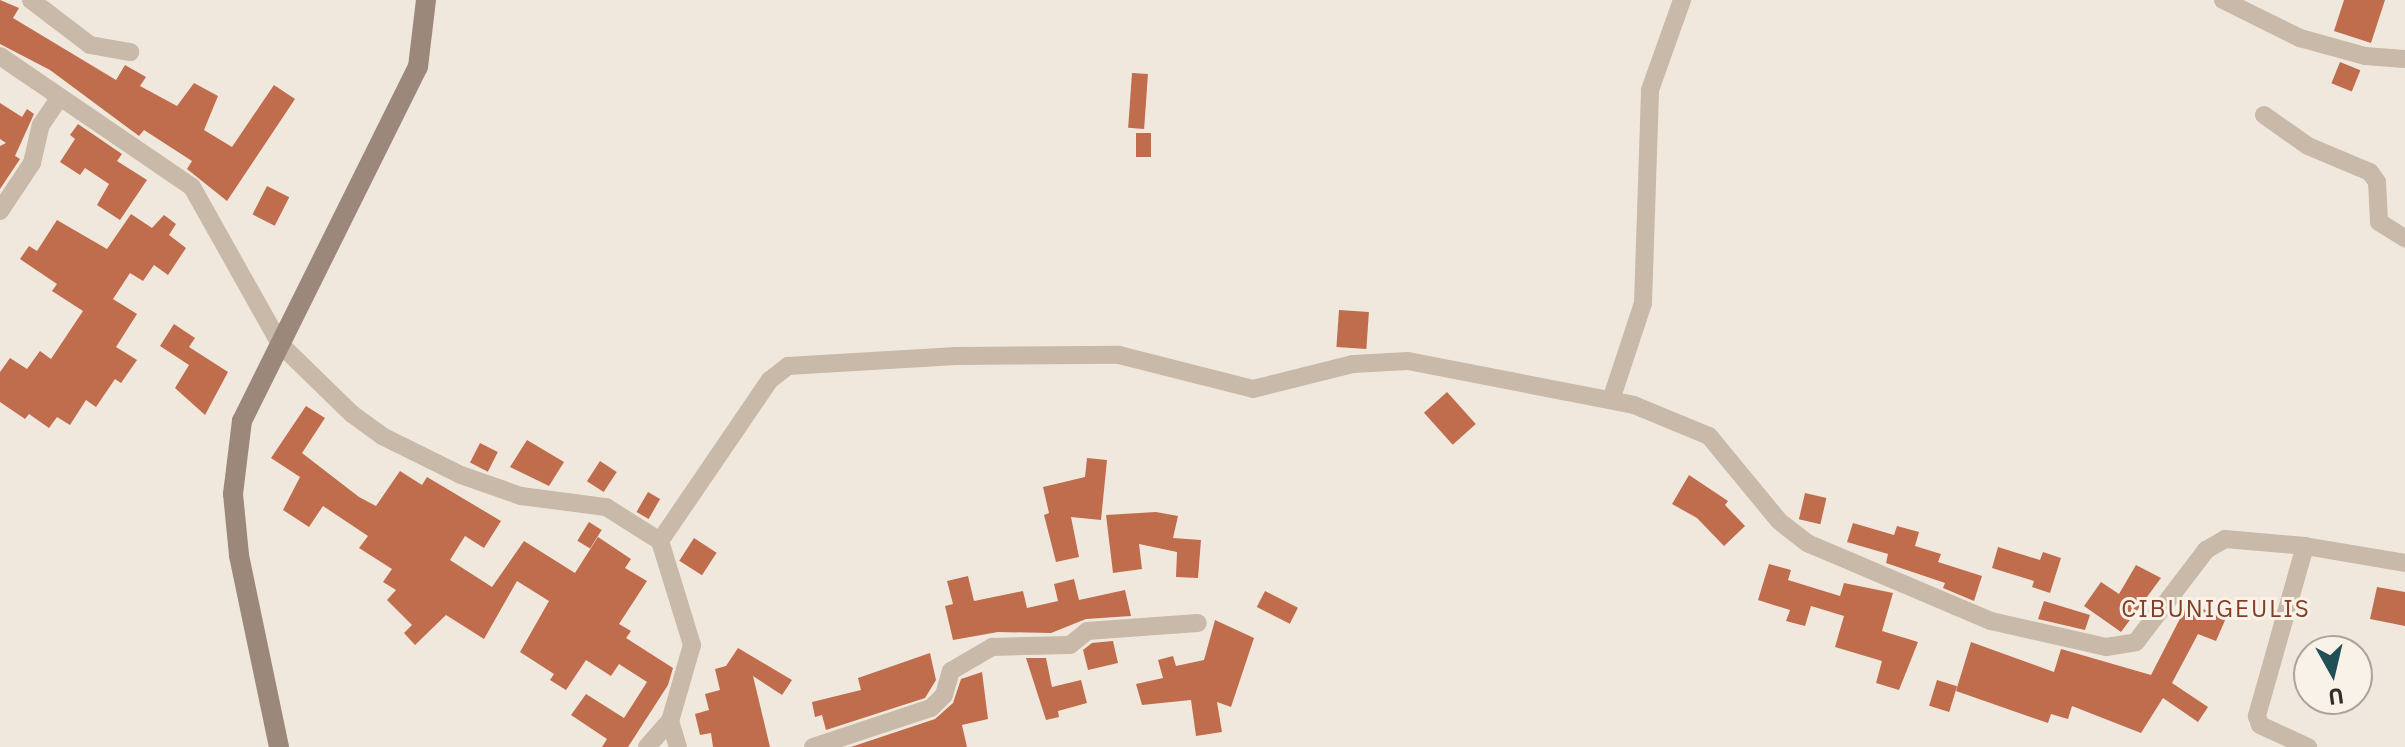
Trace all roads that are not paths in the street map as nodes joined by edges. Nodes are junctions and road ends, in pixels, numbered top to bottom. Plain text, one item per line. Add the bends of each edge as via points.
1 (31, 0) edge
2 (426, 0) edge
3 (1682, 0) edge
4 (2223, 0) edge
5 (130, 52) dead end
6 (0, 56) edge
7 (2405, 59) edge
8 (59, 98) junction
9 (2264, 115) dead end
10 (0, 211) edge
11 (2405, 238) edge
12 (280, 344) junction
13 (1611, 400) junction
14 (660, 541) junction
15 (2305, 546) junction
16 (2405, 563) edge
17 (1198, 623) dead end
18 (670, 721) junction
19 (279, 747) edge
20 (647, 747) edge
21 (678, 747) edge
22 (813, 747) edge
23 (2308, 747) edge

1 - 5 street via 90,45
2 - 12 street via 418,67 346,221
3 - 13 street via 1650,90 1643,303
4 - 7 street via 2300,38 2365,56
6 - 8 street
8 - 10 street via 41,125 32,163
8 - 12 street via 192,187
9 - 11 street via 2308,146 2370,172 2377,182 2379,222
12 - 14 street via 352,414 415,454 521,496 606,507
12 - 19 street via 242,421 233,494 239,555
13 - 14 street via 1408,361 1353,364 1253,389 1119,355 801,363 770,380
13 - 15 street via 1686,423 1709,436 1779,521 1807,543 1970,614 2106,647 2136,642 2215,543 2239,538
14 - 18 street via 692,645
15 - 16 street
15 - 23 street via 2257,716 2260,725
17 - 22 street via 1087,631 1070,645 992,647 951,671 944,695 931,708
18 - 20 street
18 - 21 street

